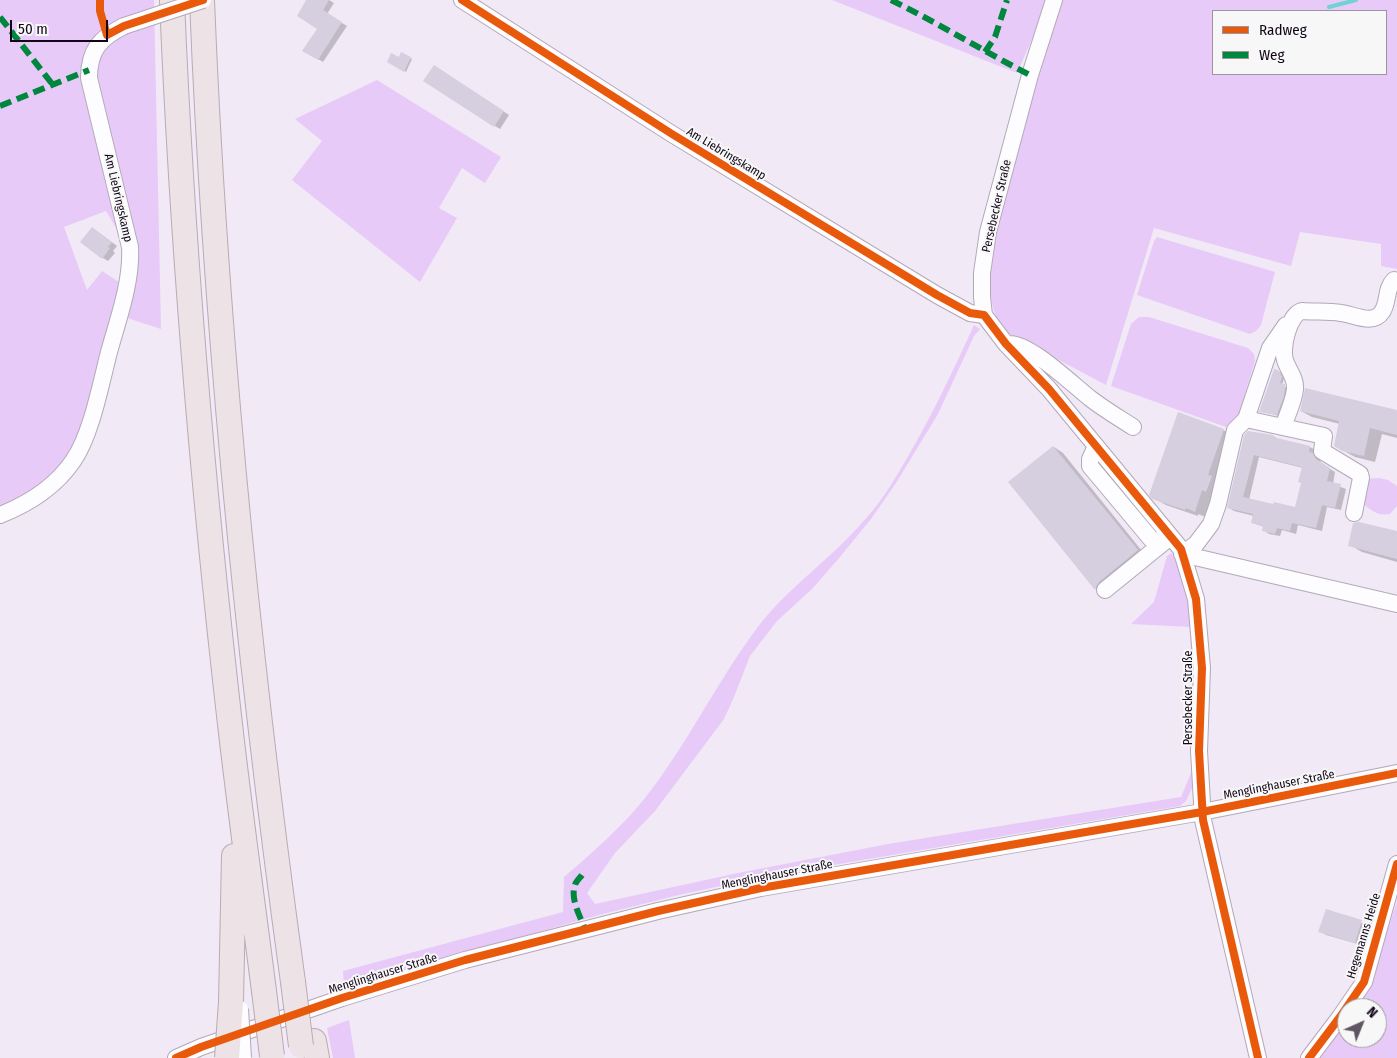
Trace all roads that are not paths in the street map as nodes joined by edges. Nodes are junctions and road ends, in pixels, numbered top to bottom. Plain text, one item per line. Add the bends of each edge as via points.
1 (172, 0) edge
2 (203, 0) edge
3 (462, 0) edge
4 (1054, 0) edge
5 (1394, 280) dead end
6 (984, 315) junction
7 (1292, 319) junction
8 (1006, 344) junction
9 (1053, 368) junction
10 (1041, 380) junction
11 (1246, 419) junction
12 (1133, 427) dead end
13 (1283, 427) junction
14 (1354, 513) dead end
15 (0, 515) edge
16 (1166, 540) junction
17 (1182, 554) junction
18 (1105, 590) dead end
19 (1397, 604) edge
20 (231, 735) junction
21 (1397, 773) edge
22 (1202, 812) junction
23 (1397, 864) edge
24 (235, 1001) junction
25 (308, 1051) edge
26 (272, 1057) edge
27 (176, 1058) edge
28 (227, 1058) edge
29 (243, 1058) edge
30 (1258, 1058) edge
31 (1309, 1058) edge

1 - 20 highway via 198,408
2 - 15 street, Am Liebringskamp, bridge via 124,26 98,44 89,78 130,247 131,258 122,304 94,408 78,453 52,485
2 - 25 highway, bridge via 228,426 258,711 292,975
3 - 6 street, Am Liebringskamp via 672,134 928,290 970,313
4 - 6 street, Persebecker Straße via 1030,75 988,232 982,272
5 - 7 street via 1389,284 1382,314 1373,318 1302,311
6 - 8 street, Persebecker Straße
7 - 11 street via 1270,348
7 - 13 street via 1284,359 1294,379 1295,389
8 - 9 street via 1014,343 1030,351
8 - 10 street, Persebecker Straße
9 - 10 street
9 - 12 street via 1091,400
10 - 16 street, Persebecker Straße via 1096,446
11 - 13 street
11 - 17 street via 1235,430 1211,524 1196,544
13 - 14 street via 1324,436 1322,451 1360,474
16 - 17 street, Persebecker Straße via 1181,549
16 - 18 street
17 - 19 street
17 - 22 street, Persebecker Straße via 1196,599 1202,668 1199,751
20 - 24 highway
20 - 26 highway, bridge
21 - 22 street, Menglinghauser Straße
22 - 27 street, Menglinghauser Straße via 761,888 649,913 456,963 342,998
22 - 30 street, Persebecker Straße
23 - 31 street, Hegemanns Heide via 1364,982
24 - 28 highway, bridge
24 - 29 street, bridge

